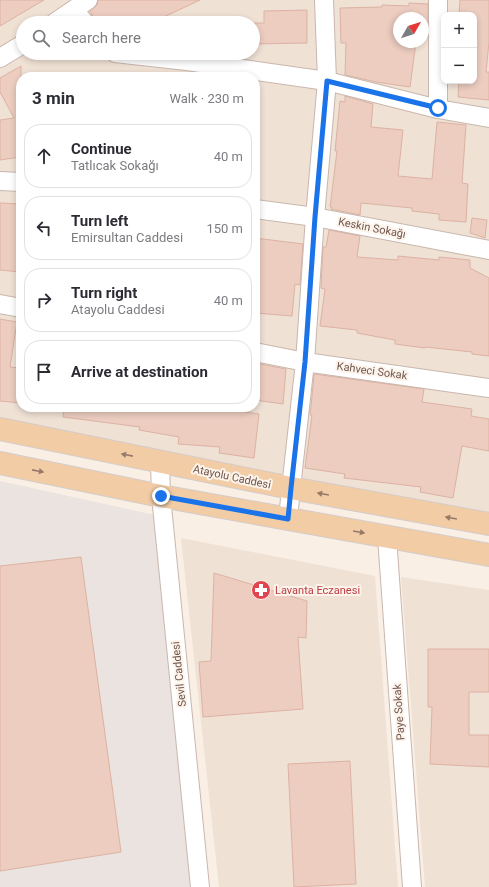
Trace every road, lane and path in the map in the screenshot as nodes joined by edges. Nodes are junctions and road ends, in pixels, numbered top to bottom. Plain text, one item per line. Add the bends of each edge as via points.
1 (324, 0) edge
2 (438, 0) edge
3 (82, 11) edge
4 (70, 16) edge
5 (16, 48) edge
6 (0, 58) edge
7 (178, 60) edge
8 (327, 81) junction
9 (438, 108) junction
10 (489, 118) edge
11 (0, 180) edge
12 (16, 182) edge
13 (260, 210) edge
14 (315, 217) junction
15 (489, 250) edge
16 (0, 304) edge
17 (16, 307) edge
18 (260, 353) edge
19 (305, 362) junction
20 (489, 388) edge
21 (0, 429) edge
22 (160, 462) junction
23 (0, 463) edge
24 (291, 488) junction
25 (161, 496) junction
26 (288, 519) junction
27 (489, 524) edge
28 (387, 537) junction
29 (489, 555) edge
30 (200, 887) edge
31 (412, 887) edge

1 - 8 street
2 - 9 street
3 - 4 street
5 - 6 street
7 - 8 street
8 - 9 street
8 - 14 street
9 - 10 street
11 - 12 street
13 - 14 street, Keskin Sokağı
14 - 15 street, Keskin Sokağı
14 - 19 street
16 - 17 street
18 - 19 street, Kahveci Sokak
19 - 20 street, Kahveci Sokak
19 - 24 street
22 -> 21 main road, Atayolu Caddesi
22 - 24 main road, Atayolu Caddesi
22 - 25 street, Sevil Caddesi
23 -> 25 main road
24 - 26 street
27 -> 24 main road, Atayolu Caddesi
25 - 26 main road
25 - 30 street, Sevil Caddesi
26 -> 28 main road
28 - 29 main road
28 - 31 street, Paye Sokak

